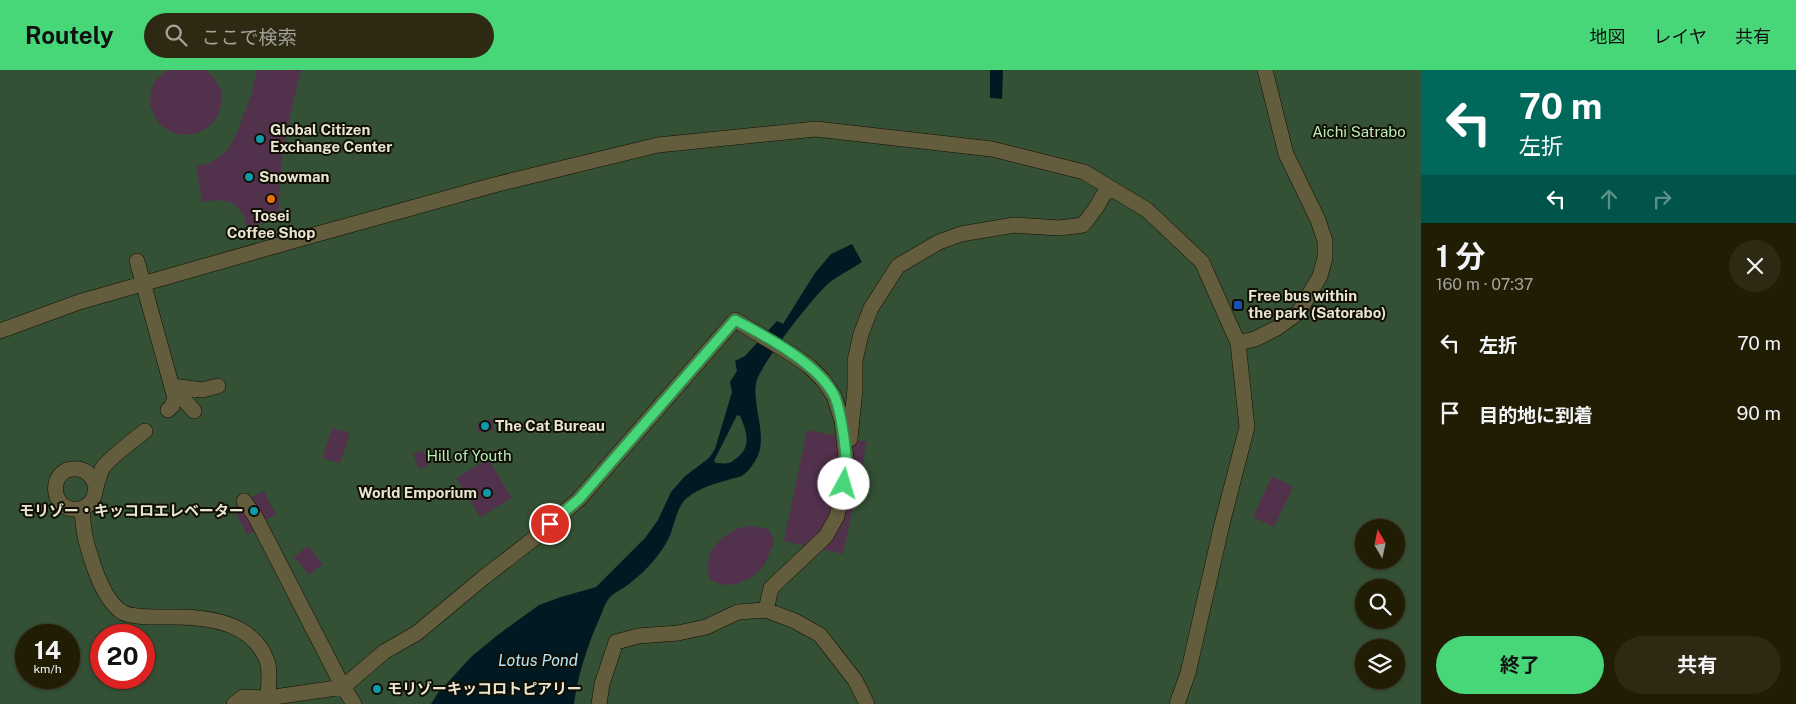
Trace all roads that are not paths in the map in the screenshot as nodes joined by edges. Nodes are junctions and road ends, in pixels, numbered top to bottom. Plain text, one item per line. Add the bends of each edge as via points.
1 (1265, 70) edge
2 (1108, 187) junction
3 (138, 261) dead end
4 (144, 284) junction
5 (0, 331) edge
6 (1238, 343) junction
7 (172, 386) junction
8 (218, 386) dead end
9 (168, 410) dead end
10 (194, 411) dead end
11 (145, 431) dead end
12 (848, 468) junction
13 (96, 486) junction
14 (244, 501) dead end
15 (72, 511) junction
16 (766, 610) junction
17 (343, 687) junction
18 (268, 698) junction
19 (234, 704) edge
20 (354, 704) edge
21 (600, 704) edge
22 (867, 704) edge
23 (1177, 704) edge

1 - 6 street via 1286,154 1318,220 1325,240 1325,258 1320,276 1299,312 1255,340
2 - 4 street via 1084,172 992,149 816,129 658,145 494,185
2 - 6 street via 1147,210 1202,262
2 - 12 street via 1083,224 1059,228 1014,225 962,234 939,242 898,266 871,308 861,334 855,361
3 - 4 street
4 - 5 street via 79,302
4 - 7 street
6 - 23 street via 1247,427 1188,674
7 - 8 street via 202,390
7 - 9 street via 175,398
7 - 10 street
11 - 13 street via 103,467
12 - 16 street via 837,516 826,536 771,588
12 - 17 street via 842,421 834,396 824,380 809,366 735,320 579,499 417,633 384,652
13 - 15 street via 93,499
13 - 15 street via 90,474 78,468 64,471 59,476 54,489 56,496
14 - 17 street via 255,516
15 - 18 street via 82,518 88,550 107,597 122,613 206,619 236,627 256,641 268,661
16 - 21 street via 738,612 706,627 678,633 638,636 616,642 602,684
16 - 22 street via 820,635 855,680
17 - 18 street
17 - 20 street
18 - 19 street via 243,697

